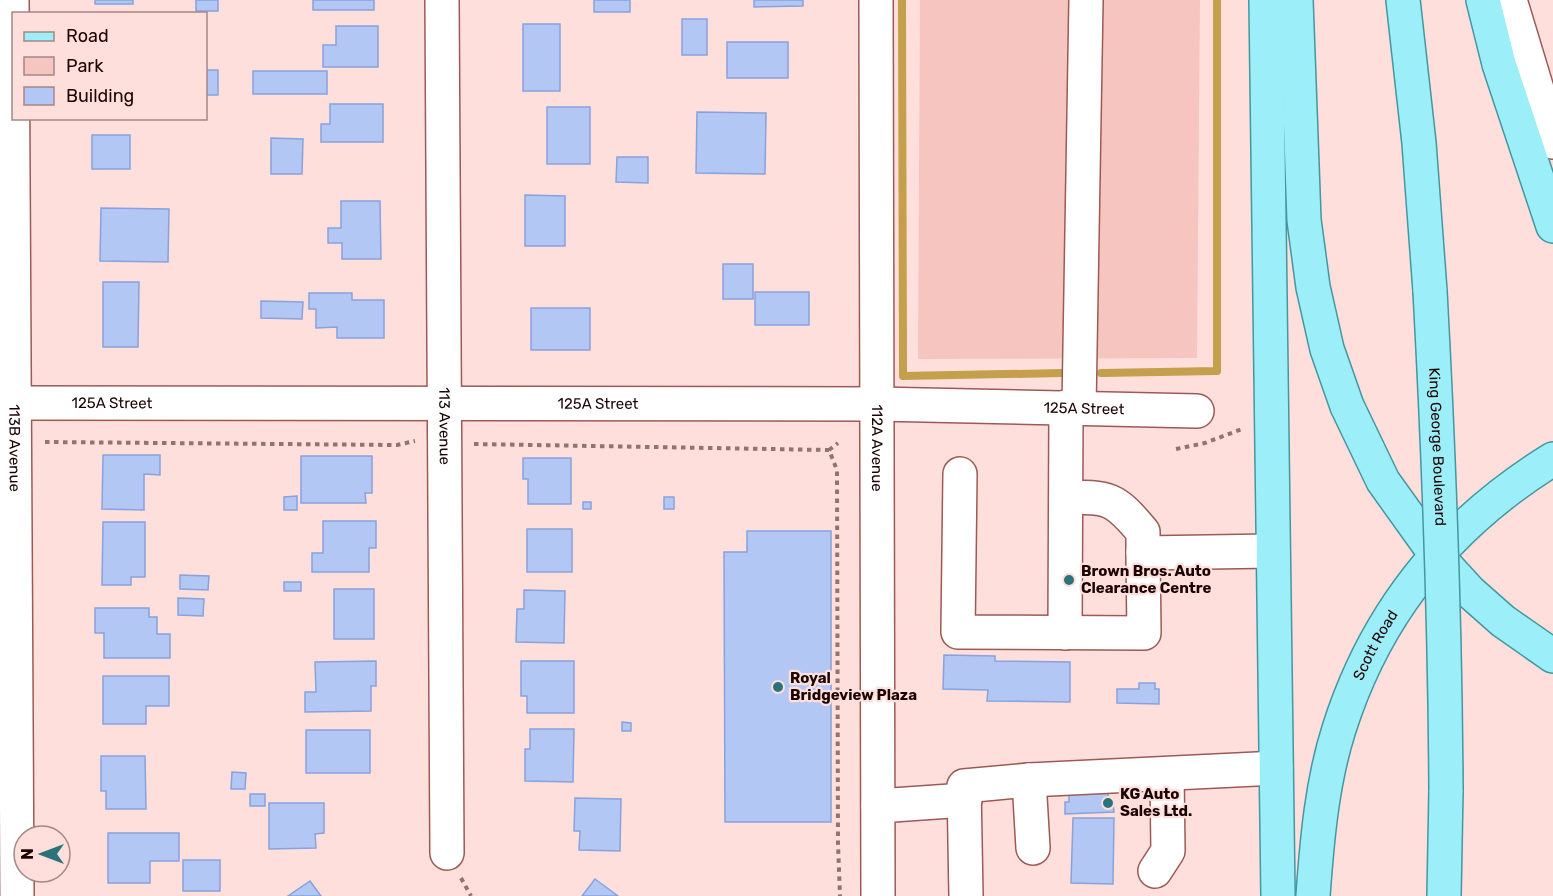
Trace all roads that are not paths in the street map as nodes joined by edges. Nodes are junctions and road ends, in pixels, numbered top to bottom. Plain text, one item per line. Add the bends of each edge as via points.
1 (12, 0) edge
2 (442, 0) edge
3 (876, 0) edge
4 (1086, 0) edge
5 (1266, 0) edge
6 (1296, 0) edge
7 (1403, 0) edge
8 (1483, 0) edge
9 (1510, 0) edge
10 (1553, 142) edge
11 (1543, 172) edge
12 (1553, 226) edge
13 (444, 402) junction
14 (8, 403) edge
15 (877, 404) junction
16 (1073, 407) junction
17 (1197, 411) dead end
18 (1553, 459) edge
19 (960, 474) dead end
20 (1066, 498) junction
21 (1273, 551) junction
22 (1143, 553) junction
23 (1436, 555) junction
24 (1065, 633) junction
25 (1553, 656) edge
26 (1276, 768) junction
27 (1167, 774) junction
28 (1029, 780) junction
29 (964, 800) junction
30 (878, 806) junction
31 (1033, 848) dead end
32 (447, 853) dead end
33 (1155, 871) dead end
34 (17, 896) edge
35 (878, 896) edge
36 (966, 896) edge
37 (1278, 896) edge
38 (1313, 896) edge
39 (1444, 896) edge

1 - 14 street, 113B Avenue
2 - 13 street, 113 Avenue
3 - 15 street, 112A Avenue
4 - 16 street
5 - 21 main road
6 - 23 main road via 1304,220 1327,349 1347,406 1383,481
7 - 39 main road, King George Boulevard, bridge via 1419,143 1440,474 1445,627
8 - 11 main road via 1499,64
9 - 10 street
11 - 12 main road
13 - 14 street, 125A Street
13 - 15 street, 125A Street
13 - 32 street, 113 Avenue
14 - 34 street, 113B Avenue
15 - 16 street, 125A Street
15 - 30 street, 112A Avenue
16 - 17 street, 125A Street
16 - 20 street
18 - 23 main road, Scott Road via 1483,509
19 - 24 street via 958,633
20 - 22 street via 1105,498 1120,507 1143,532
20 - 24 street
21 - 22 street
21 - 26 main road
22 - 24 street via 1144,633
23 - 25 main road via 1503,621
23 - 38 main road, Scott Road via 1371,650 1338,730 1325,786
26 - 27 street
26 - 37 main road
27 - 28 street
27 - 33 street via 1168,851
28 - 29 street via 964,786
28 - 31 street
29 - 30 street
29 - 36 street
30 - 35 street, 112A Avenue

